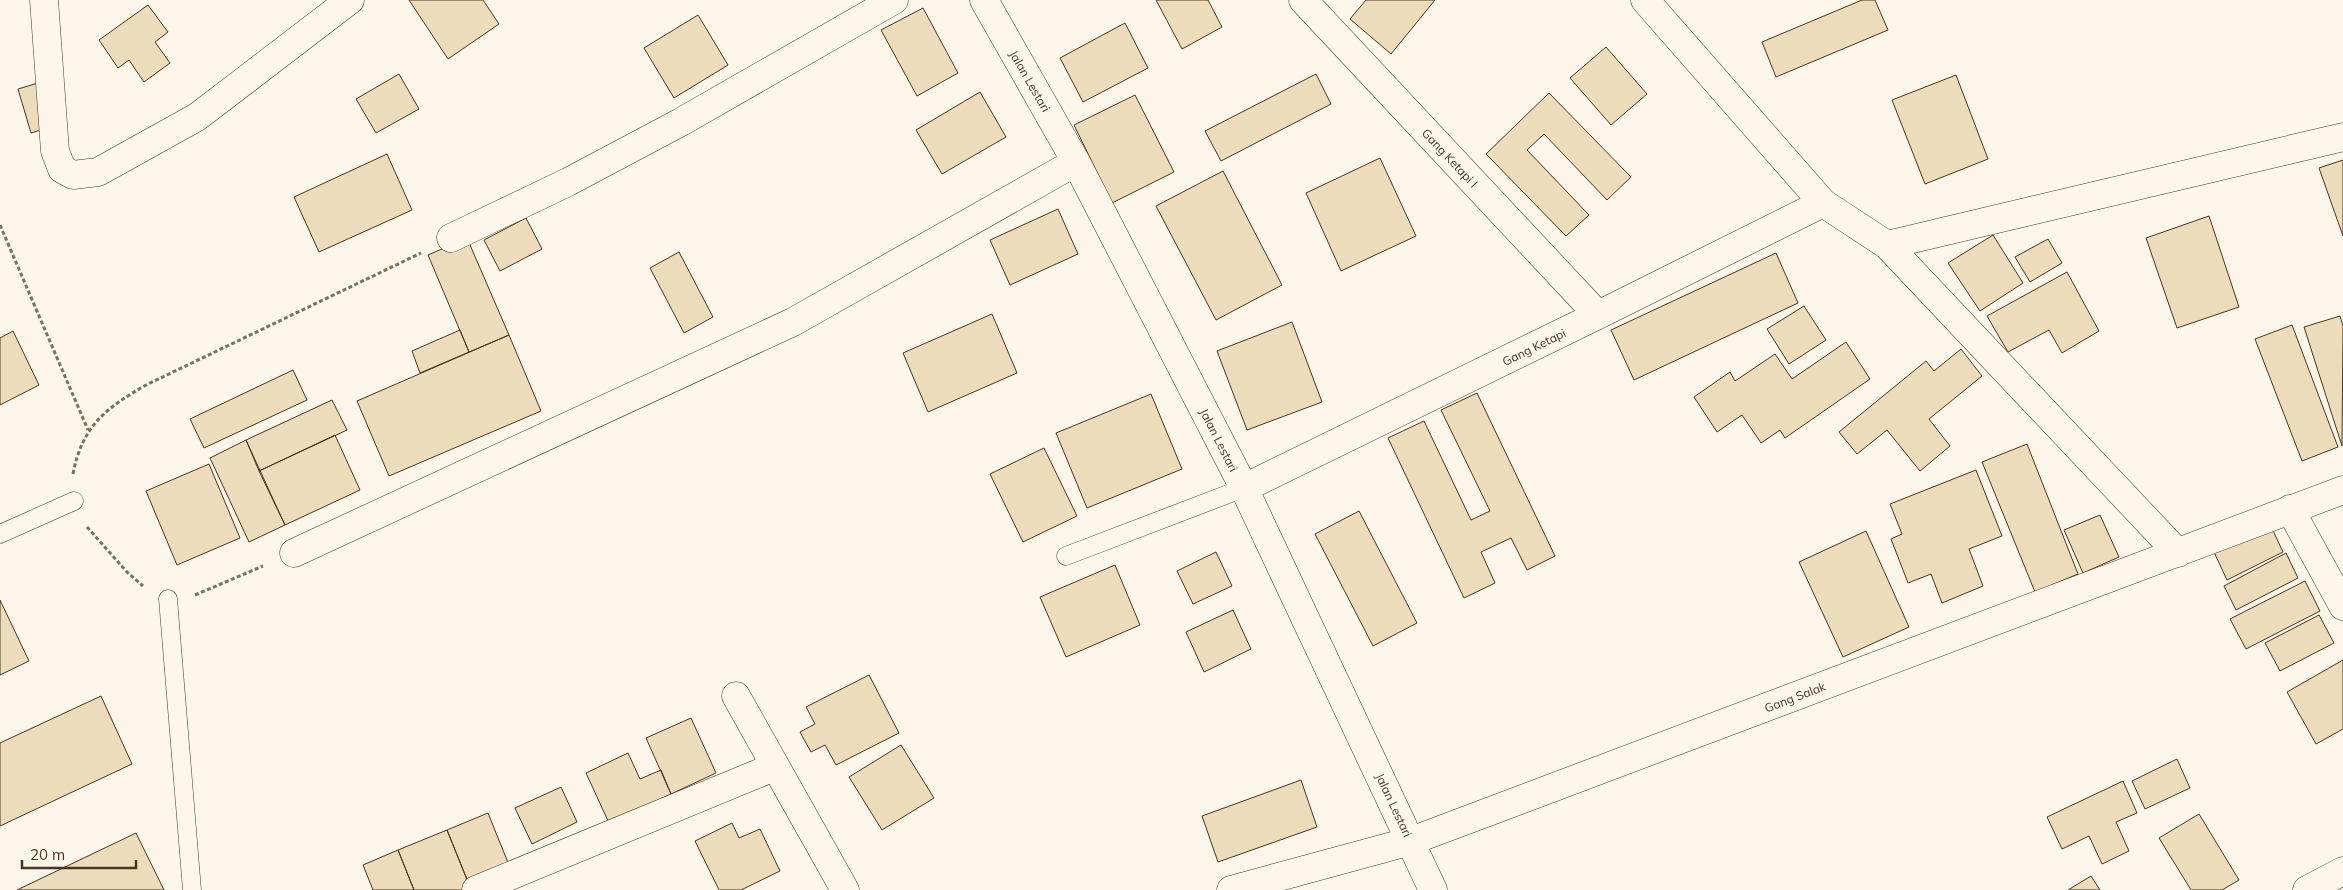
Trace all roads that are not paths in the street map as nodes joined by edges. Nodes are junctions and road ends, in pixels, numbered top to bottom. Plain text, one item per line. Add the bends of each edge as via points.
1 (44, 0) edge
2 (350, 0) edge
3 (894, 0) edge
4 (984, 0) edge
5 (1303, 0) edge
6 (1645, 0) edge
7 (2343, 137) edge
8 (1076, 162) junction
9 (1823, 203) junction
10 (451, 238) road end
11 (1887, 245) junction
12 (1598, 316) junction
13 (1244, 488) junction
14 (2343, 490) edge
15 (74, 501) road end
16 (2290, 509) junction
17 (0, 534) edge
18 (294, 553) road end
19 (2178, 554) junction
20 (1066, 556) dead end
21 (168, 599) road end
22 (2343, 606) edge
23 (736, 696) dead end
24 (774, 767) junction
25 (1411, 841) junction
26 (2343, 871) edge
27 (192, 890) edge
28 (476, 890) edge
29 (845, 890) edge
30 (1231, 890) edge
31 (1433, 890) edge
32 (2307, 890) edge

1 - 2 street via 55,152 62,170 73,175 98,172 197,117
3 - 10 street via 681,122 568,182
4 - 8 street, Jalan Lestari
5 - 12 street, Gang Ketapi I
6 - 9 street
7 - 11 street
8 - 13 street, Jalan Lestari
8 - 18 street via 793,322
9 - 11 street
9 - 12 street, Gang Ketapi
11 - 19 street
12 - 13 street, Gang Ketapi
13 - 20 lane
13 - 25 street, Jalan Lestari
14 - 16 street, Gang Salak
15 - 17 lane
16 - 19 street, Gang Salak
16 - 22 street
19 - 25 street, Gang Salak
21 - 27 lane
23 - 24 street
24 - 28 street
24 - 29 street
25 - 30 street, Gang Salak
25 - 31 street, Jalan Lestari
26 - 32 street

